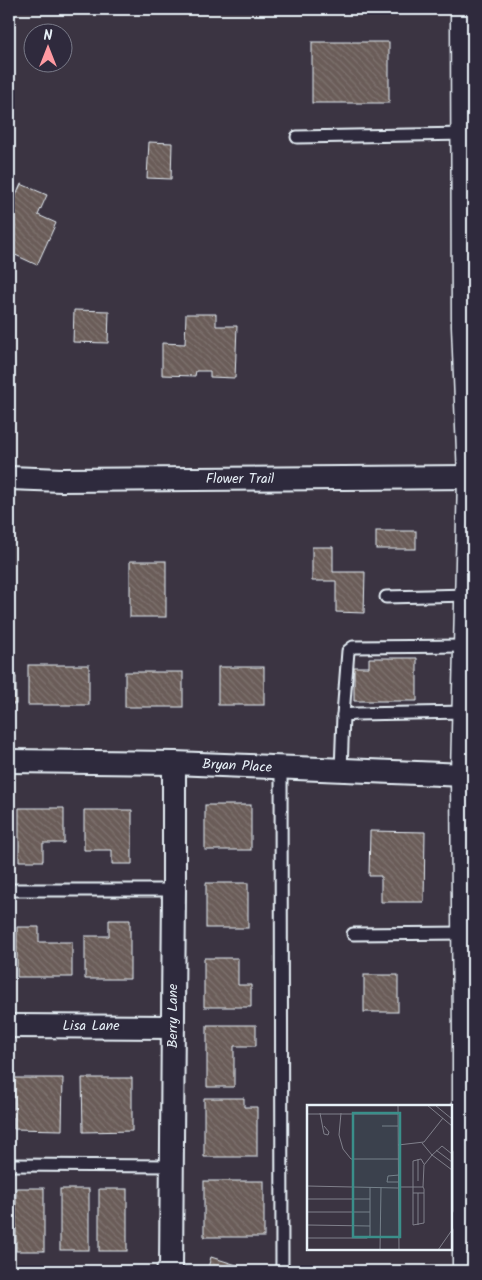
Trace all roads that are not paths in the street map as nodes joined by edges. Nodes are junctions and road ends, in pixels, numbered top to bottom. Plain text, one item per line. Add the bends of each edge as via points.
1 (465, 9) edge
2 (466, 134) junction
3 (297, 137) dead end
4 (470, 326) edge
5 (472, 477) junction
6 (9, 478) edge
7 (469, 595) junction
8 (386, 597) dead end
9 (468, 646) junction
10 (466, 712) junction
11 (342, 715) junction
12 (9, 761) edge
13 (174, 763) junction
14 (281, 768) junction
15 (468, 768) edge
16 (340, 771) junction
17 (9, 890) edge
18 (174, 890) junction
19 (466, 933) junction
20 (353, 934) dead end
21 (9, 1026) edge
22 (173, 1027) junction
23 (9, 1165) edge
24 (172, 1166) junction
25 (170, 1270) edge
26 (282, 1271) edge
27 (467, 1271) edge

1 - 2 street
2 - 3 lane
2 - 4 street
4 - 5 street
5 - 6 street, Flower Trail
5 - 7 street
7 - 8 lane
7 - 9 street
9 - 10 street
9 - 11 lane via 353,647 348,651
10 - 11 lane
10 - 15 street
11 - 16 lane
12 - 13 street, Bryan Place
13 - 14 street, Bryan Place
13 - 18 street, Berry Lane
14 - 16 street, Bryan Place
14 - 26 lane
15 - 16 street, Bryan Place
15 - 19 street
17 - 18 lane
18 - 22 street, Berry Lane
19 - 20 lane
19 - 27 street
21 - 22 street, Lisa Lane
22 - 24 street, Berry Lane
23 - 24 lane
24 - 25 street, Berry Lane

